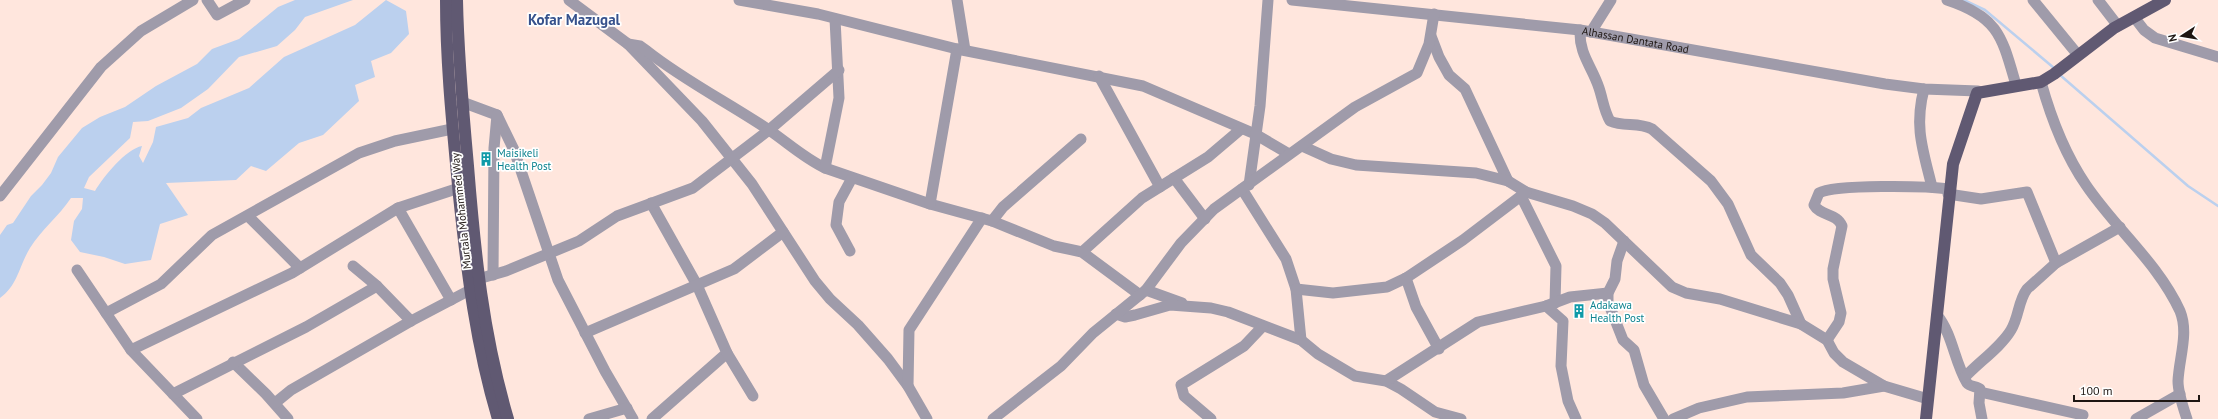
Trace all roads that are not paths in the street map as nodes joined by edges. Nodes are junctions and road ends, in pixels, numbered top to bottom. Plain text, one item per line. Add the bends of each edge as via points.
1 (192, 0) edge
2 (207, 0) edge
3 (245, 0) edge
4 (446, 0) edge
5 (457, 0) edge
6 (568, 0) edge
7 (739, 0) edge
8 (957, 0) edge
9 (1268, 0) edge
10 (1292, 0) edge
11 (1611, 0) edge
12 (1947, 0) edge
13 (2033, 0) edge
14 (2098, 0) edge
15 (2165, 0) edge
16 (1434, 14) junction
17 (2134, 17) junction
18 (835, 19) junction
19 (2118, 26) junction
20 (1585, 31) junction
21 (1431, 36) junction
22 (628, 44) junction
23 (961, 49) junction
24 (2078, 55) junction
25 (2218, 57) edge
26 (839, 70) junction
27 (1099, 76) junction
28 (2041, 82) junction
29 (2016, 85) junction
30 (1924, 90) junction
31 (1978, 91) junction
32 (462, 102) junction
33 (497, 116) junction
34 (452, 129) junction
35 (1241, 129) junction
36 (768, 130) junction
37 (1255, 134) junction
38 (1082, 139) dead end
39 (1302, 146) junction
40 (1289, 154) junction
41 (732, 158) junction
42 (825, 168) junction
43 (852, 178) junction
44 (1174, 178) junction
45 (1508, 181) junction
46 (1160, 187) junction
47 (1246, 187) junction
48 (1932, 187) junction
49 (458, 188) junction
50 (1948, 192) junction
51 (1524, 194) junction
52 (0, 196) edge
53 (651, 203) junction
54 (930, 204) junction
55 (398, 208) junction
56 (248, 216) junction
57 (987, 219) junction
58 (1205, 219) junction
59 (2120, 227) junction
60 (783, 232) junction
61 (1624, 242) junction
62 (850, 251) dead end
63 (1082, 252) junction
64 (549, 254) junction
65 (2056, 263) junction
66 (353, 266) dead end
67 (300, 268) junction
68 (77, 270) dead end
69 (493, 275) junction
70 (1406, 278) junction
71 (478, 279) junction
72 (377, 286) junction
73 (697, 286) junction
74 (1296, 289) junction
75 (470, 290) junction
76 (1143, 292) junction
77 (1608, 293) junction
78 (451, 300) junction
79 (1551, 305) junction
80 (1190, 306) junction
81 (106, 314) junction
82 (1116, 314) junction
83 (1937, 315) junction
84 (411, 321) junction
85 (1800, 324) junction
86 (1263, 326) junction
87 (585, 333) junction
88 (1301, 340) junction
89 (1827, 340) junction
90 (1439, 349) junction
91 (131, 350) junction
92 (727, 353) junction
93 (233, 362) junction
94 (1965, 377) junction
95 (1386, 381) junction
96 (908, 386) junction
97 (1884, 386) junction
98 (1980, 392) junction
99 (173, 394) junction
100 (2180, 394) junction
101 (753, 396) dead end
102 (1928, 399) junction
103 (275, 403) junction
104 (1011, 405) junction
105 (627, 408) junction
106 (2084, 415) dead end
107 (196, 419) edge
108 (288, 419) edge
109 (498, 419) edge
110 (508, 419) edge
111 (589, 419) edge
112 (633, 419) edge
113 (652, 419) edge
114 (927, 419) edge
115 (993, 419) edge
116 (1007, 419) edge
117 (1211, 419) edge
118 (1461, 419) edge
119 (1576, 419) edge
120 (1664, 419) edge
121 (1673, 419) edge
122 (1926, 419) edge
123 (1982, 419) edge
124 (2136, 419) edge
125 (2187, 419) edge

1 - 52 street via 141,30 101,67
2 - 3 street via 217,15
4 - 34 main road, Murtala Mohammed Way
5 - 32 main road, Murtala Mohammed Way
6 - 22 street
7 - 18 street
8 - 23 street
9 - 37 street via 1260,106
10 - 16 street, Alhassan Dantata Road
11 - 20 street
12 - 29 street via 1966,6 1992,24 2005,46
13 - 24 street
14 - 19 street
15 - 17 main road
16 - 20 street, Alhassan Dantata Road
16 - 21 street
17 - 19 main road
17 - 25 street via 2144,30 2155,38
18 - 23 street
18 - 26 street
19 - 24 main road
20 - 30 street, Alhassan Dantata Road
20 - 85 street via 1579,43 1582,54 1594,76 1610,121 1618,124 1643,124 1652,128 1711,181 1728,204 1751,255 1780,283
21 - 39 street via 1417,72 1355,107
21 - 45 street via 1449,75 1465,89
22 - 36 street via 640,46 700,88
22 - 41 street via 702,121
23 - 27 street
23 - 54 street
24 - 28 main road
26 - 36 street
26 - 42 street via 839,98
27 - 35 street via 1143,86
27 - 46 street
28 - 29 main road
28 - 59 street via 2050,115 2074,165 2086,185
29 - 31 main road
30 - 31 street, Alhassan Dantata Road
30 - 48 street via 1919,108 1919,136
31 - 50 main road via 1959,143
32 - 33 street
32 - 71 main road, Murtala Mohammed Way
33 - 64 street via 514,150
33 - 69 street via 494,148
34 - 49 main road, Murtala Mohammed Way
34 - 56 street via 395,141 359,153
35 - 37 street
35 - 44 street via 1208,158
36 - 41 street
36 - 42 street via 808,160
37 - 40 street
37 - 47 street
38 - 57 street
39 - 40 street
39 - 45 street via 1331,159 1356,165 1476,173
40 - 47 street
41 - 53 street via 693,188
41 - 60 street
42 - 43 street
43 - 54 street
43 - 62 street via 839,202 836,226
44 - 46 street
44 - 58 street
45 - 51 street
46 - 63 street via 1142,198
47 - 58 street via 1214,209
47 - 74 street via 1286,259
48 - 50 street
48 - 89 street via 1828,189 1818,193 1814,205 1816,209 1836,218 1842,226 1833,269 1841,313 1839,322
49 - 55 street
49 - 75 main road, Murtala Mohammed Way
50 - 65 street via 1981,199 2027,192
50 - 83 main road
51 - 61 street via 1573,206 1592,214
51 - 70 street via 1463,240
51 - 79 street via 1556,266
53 - 64 street via 617,216 580,241
53 - 73 street
54 - 57 street
55 - 67 street
55 - 78 street
56 - 67 street
56 - 81 street via 212,235 161,284
57 - 63 street via 1054,246
57 - 96 street via 909,330
58 - 76 street via 1181,243
59 - 65 street
59 - 100 street via 2156,272 2180,312 2183,334 2178,382
60 - 73 street via 734,269
60 - 96 street via 815,281 858,325
61 - 77 street via 1617,261 1615,279
61 - 85 street via 1672,287
63 - 76 street
64 - 69 street
64 - 87 street via 558,280
65 - 94 street via 2023,294 2016,322 2010,331
66 - 72 street
67 - 91 street
68 - 81 street
69 - 71 street
70 - 74 street via 1387,287 1333,293
70 - 90 street via 1416,307
71 - 110 main road, Murtala Mohammed Way via 498,384
72 - 84 street
72 - 93 street via 306,327
73 - 87 street
73 - 92 street
74 - 88 street
75 - 78 street
75 - 109 main road, Murtala Mohammed Way via 485,373
76 - 80 street
76 - 82 street
77 - 79 street via 1570,297
77 - 120 street via 1611,310 1623,340 1634,350 1644,385
78 - 84 street
79 - 90 street via 1478,322
79 - 119 street via 1563,321 1561,366 1568,401
80 - 82 street via 1170,305 1125,317
80 - 86 street via 1228,312
81 - 91 street
82 - 104 street via 1061,366
83 - 94 street via 1945,325 1956,360
83 - 102 main road
84 - 103 street via 291,390
85 - 89 street
86 - 88 street
86 - 117 street via 1244,346 1181,386 1184,396
87 - 105 street
88 - 95 street via 1318,354 1355,376
89 - 97 street via 1843,362
90 - 95 street
91 - 99 street
92 - 101 street
92 - 113 street
93 - 99 street
93 - 103 street
94 - 98 street via 1968,384 1979,388
95 - 118 street via 1435,412
96 - 114 street
97 - 102 street
97 - 121 street via 1843,393 1747,397 1699,408
98 - 106 street
98 - 123 street
99 - 107 street
100 - 124 street
100 - 125 street
102 - 122 main road
103 - 108 street
104 - 115 street
104 - 116 street
105 - 111 street
105 - 112 street

